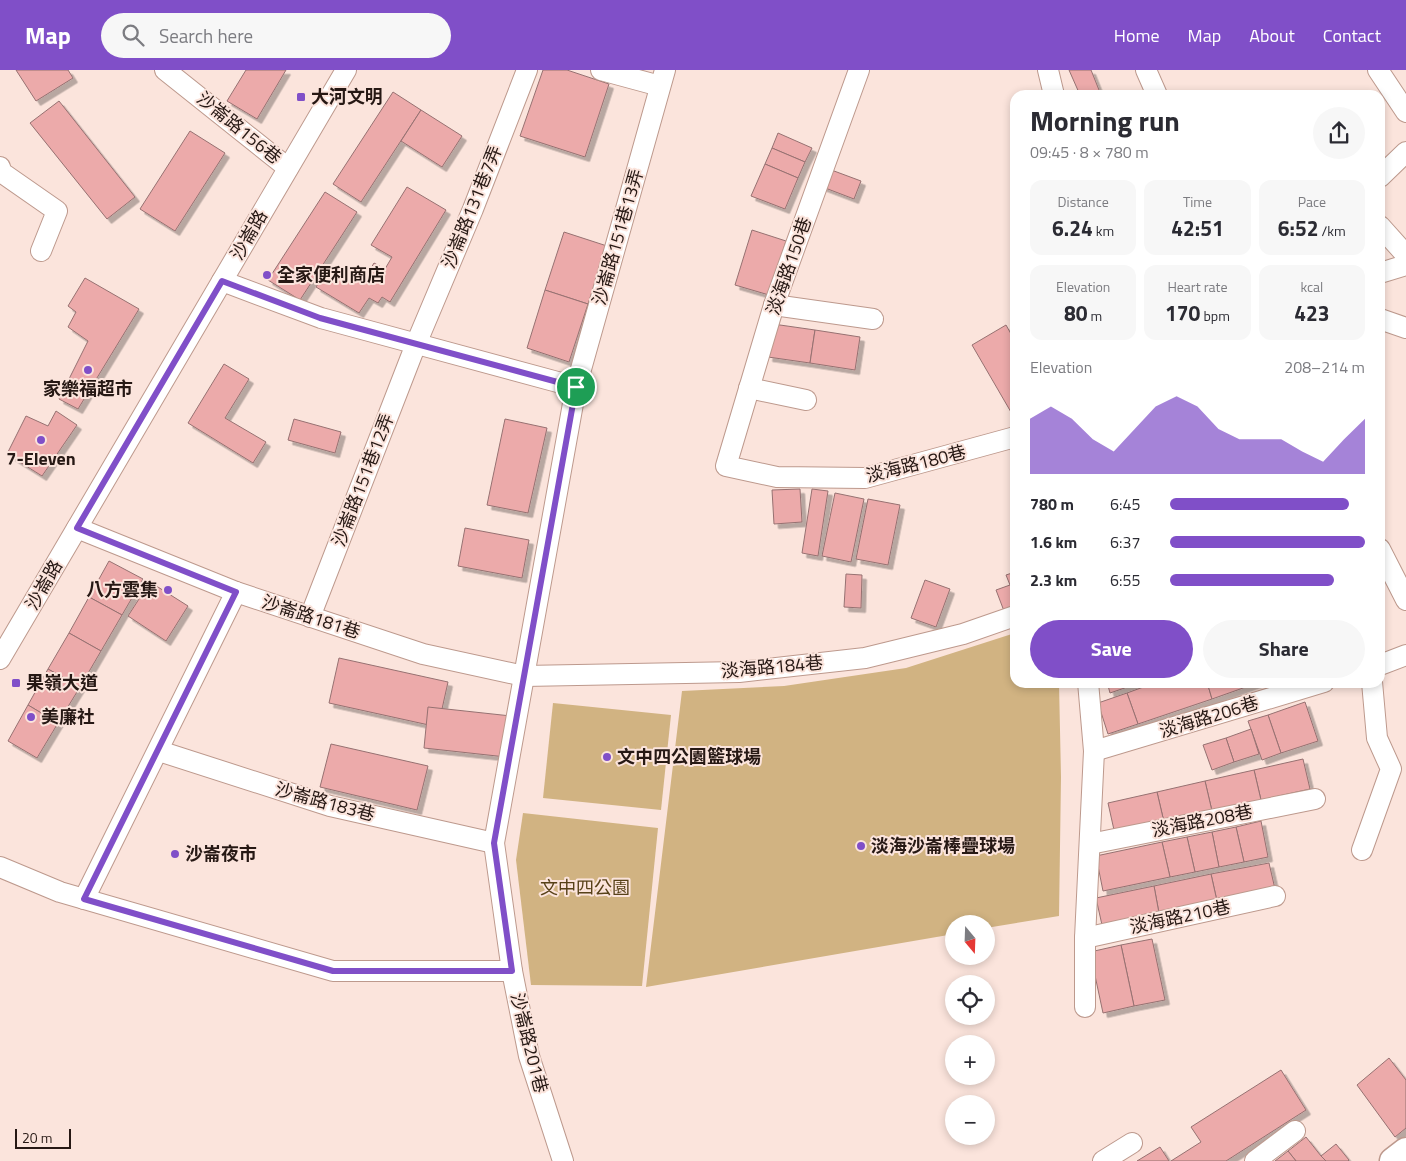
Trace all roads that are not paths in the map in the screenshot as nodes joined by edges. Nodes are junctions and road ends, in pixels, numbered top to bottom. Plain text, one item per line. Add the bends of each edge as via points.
1 (165, 70) edge
2 (346, 70) edge
3 (527, 70) edge
4 (601, 70) edge
5 (859, 70) edge
6 (1048, 70) edge
7 (1146, 70) edge
8 (1378, 70) edge
9 (663, 78) edge
10 (1053, 90) edge
11 (1155, 90) edge
12 (1406, 112) edge
13 (1406, 152) edge
14 (0, 167) edge
15 (288, 168) junction
16 (1385, 172) edge
17 (1385, 232) edge
18 (41, 251) dead end
19 (1406, 255) edge
20 (1406, 265) edge
21 (1385, 271) edge
22 (222, 281) junction
23 (774, 305) junction
24 (874, 318) dead end
25 (1385, 321) edge
26 (1406, 328) edge
27 (416, 344) junction
28 (576, 387) junction
29 (749, 388) junction
30 (806, 400) dead end
31 (1010, 438) edge
32 (726, 466) joint
33 (77, 528) junction
34 (1385, 559) edge
35 (236, 592) junction
36 (1406, 600) edge
37 (310, 617) junction
38 (1010, 618) edge
39 (1406, 655) edge
40 (0, 659) edge
41 (1385, 663) edge
42 (524, 676) junction
43 (1089, 688) edge
44 (1304, 688) edge
45 (1373, 688) edge
46 (159, 751) junction
47 (1094, 751) junction
48 (1315, 799) dead end
49 (494, 843) junction
50 (1090, 844) junction
51 (1362, 850) dead end
52 (0, 867) edge
53 (1275, 896) dead end
54 (84, 899) junction
55 (1086, 938) junction
56 (512, 971) junction
57 (1085, 1006) dead end
58 (1295, 1131) dead end
59 (1132, 1143) dead end
60 (1406, 1151) edge
61 (563, 1161) edge
62 (1104, 1161) edge
63 (1255, 1161) edge
64 (1393, 1161) edge

1 - 15 street, 沙崙路156巷
2 - 15 street, 沙崙路
3 - 27 street, 沙崙路131巷7弄
4 - 9 street
5 - 23 street, 淡海路150巷
6 - 10 street
7 - 11 street
8 - 12 street
9 - 28 street, 沙崙路151巷13弄
13 - 16 street
14 - 18 street via 1,172 57,211
15 - 22 street, 沙崙路
17 - 19 street
20 - 21 street
22 - 27 street via 320,318
22 - 33 street, 沙崙路
23 - 24 street
23 - 29 street, 淡海路150巷
25 - 26 street
27 - 28 street
27 - 37 street, 沙崙路151巷12弄
28 - 42 street
29 - 30 street
29 - 32 street, 淡海路150巷
31 - 32 street, 淡海路180巷 via 865,478 776,477
33 - 35 street, 沙崙路181巷
33 - 40 street, 沙崙路
34 - 36 street
35 - 37 street, 沙崙路181巷
35 - 46 street
37 - 42 street, 沙崙路181巷 via 423,654
38 - 42 street, 淡海路184巷 via 963,634 865,658 739,672
39 - 41 street
42 - 49 street
43 - 47 street
44 - 47 street, 淡海路206巷
45 - 51 street via 1377,738 1390,769
46 - 49 street, 沙崙路183巷 via 330,806
46 - 54 street
47 - 50 street
48 - 50 street, 淡海路208巷
49 - 56 street
50 - 55 street
52 - 54 street, 沙崙路201巷
53 - 55 street, 淡海路210巷
54 - 56 street, 沙崙路201巷 via 333,971
55 - 57 street
56 - 61 street, 沙崙路201巷 via 530,1056
58 - 63 street
59 - 62 street
60 - 64 main road

